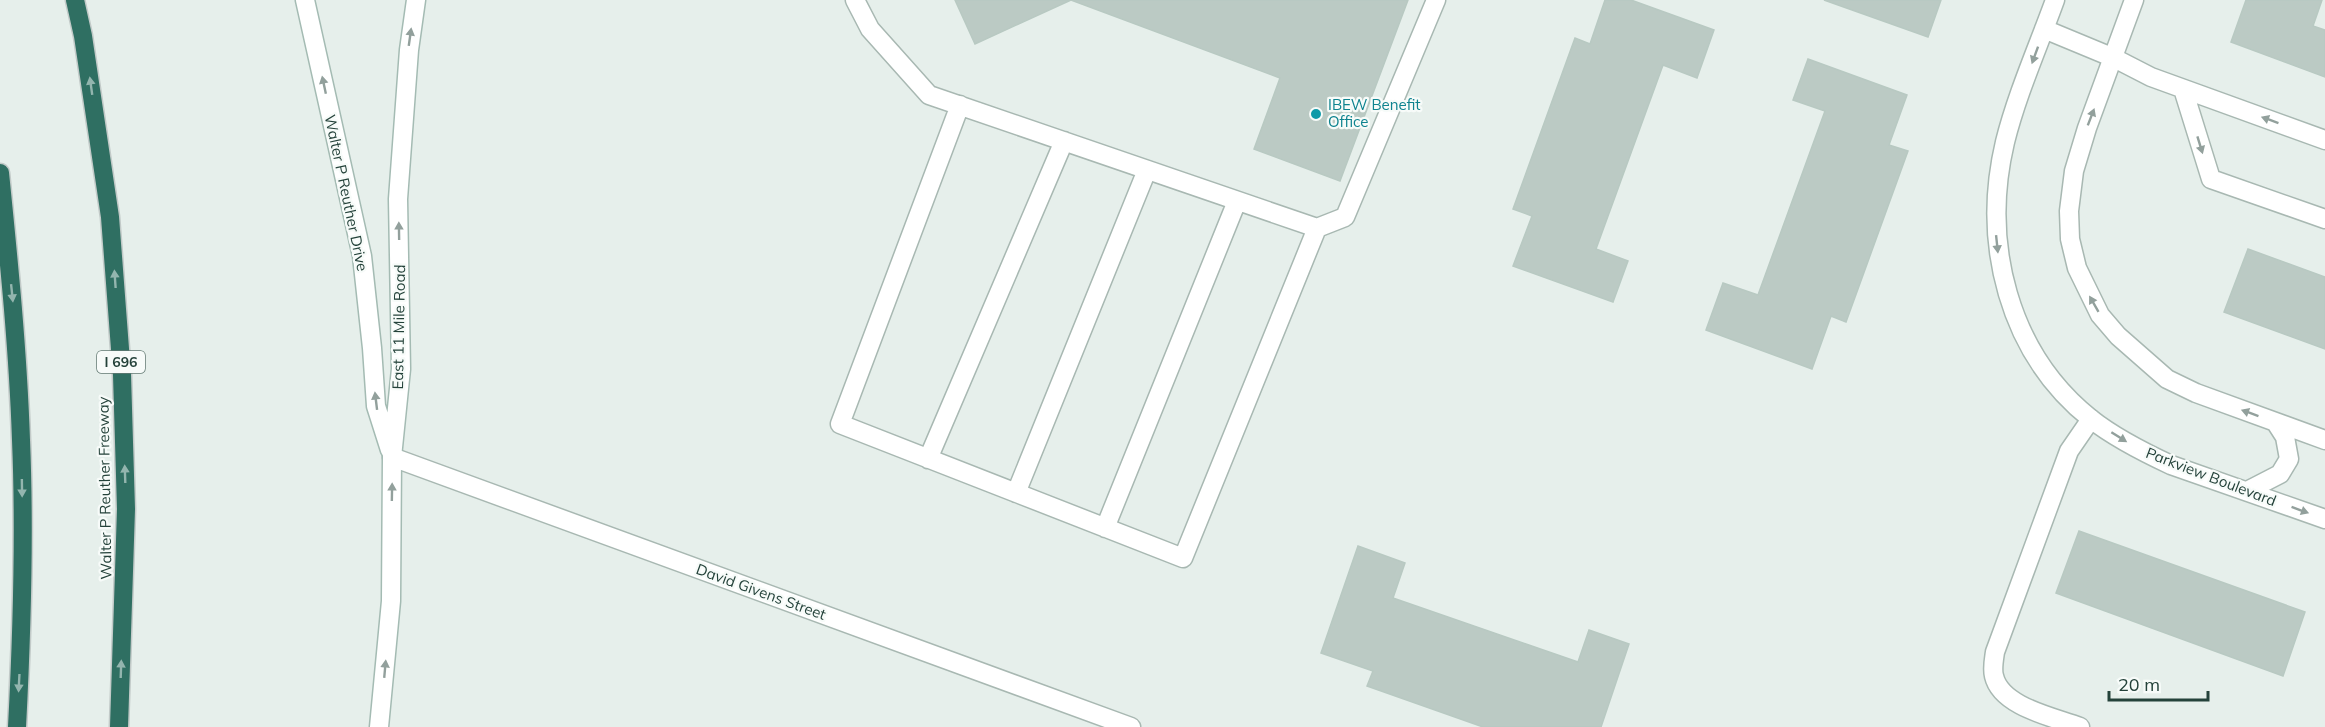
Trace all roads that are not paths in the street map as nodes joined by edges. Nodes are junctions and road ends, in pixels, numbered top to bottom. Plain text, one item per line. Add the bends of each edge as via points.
1 (75, 0) edge
2 (305, 0) edge
3 (416, 0) edge
4 (855, 0) edge
5 (1436, 0) edge
6 (2055, 0) edge
7 (2134, 0) edge
8 (2044, 29) junction
9 (2114, 58) junction
10 (2183, 89) junction
11 (960, 105) junction
12 (2325, 140) edge
13 (1064, 141) junction
14 (1147, 170) junction
15 (0, 173) edge
16 (1237, 201) junction
17 (2325, 219) edge
18 (1317, 228) junction
19 (2091, 419) junction
20 (2276, 423) junction
21 (2325, 440) edge
22 (392, 457) junction
23 (928, 459) junction
24 (2247, 491) junction
25 (1016, 493) junction
26 (2325, 519) edge
27 (1105, 528) junction
28 (17, 727) edge
29 (119, 727) edge
30 (379, 727) edge
31 (1131, 727) edge
32 (2080, 727) edge

29 -> 1 highway, Walter P Reuther Freeway / I 696 via 126,509 122,375 110,217 84,36
22 -> 2 street, Walter P Reuther Drive via 376,406 362,256
22 -> 3 street, East 11 Mile Road via 401,369 399,178
4 - 11 street via 870,29 929,95
5 - 18 street via 1345,217
6 - 8 street, Parkview Boulevard
7 - 9 street
8 - 9 street
8 -> 19 street, Parkview Boulevard via 2005,141 1995,219 1998,253 2005,288 2029,345 2057,385
9 - 10 street
20 -> 9 street via 2167,379 2118,336 2100,315 2084,285 2070,239 2074,171
12 -> 10 street
10 -> 17 street via 2211,179
11 - 13 street
11 - 23 street via 840,424
13 - 14 street
13 - 23 street
14 - 16 street
14 - 25 street
15 -> 28 highway via 14,306 21,440 23,555
16 - 18 street
16 - 27 street
18 - 27 street via 1183,558
19 -> 24 street, Parkview Boulevard via 2170,465
19 - 32 street via 2069,452 1995,652 1993,675 2003,695
20 - 21 street
20 - 24 street via 2285,437 2289,459 2280,474
30 -> 22 street, East 11 Mile Road via 391,601
22 - 31 street, David Givens Street
23 - 25 street
24 -> 26 street, Parkview Boulevard
25 - 27 street

